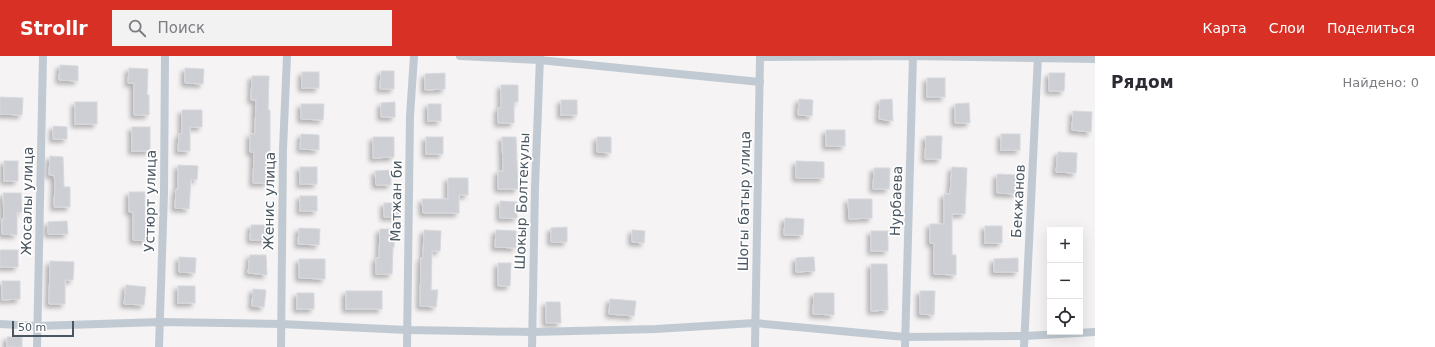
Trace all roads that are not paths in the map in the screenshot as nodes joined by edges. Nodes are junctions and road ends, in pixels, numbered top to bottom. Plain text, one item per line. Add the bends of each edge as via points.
1 (43, 56) edge
2 (165, 56) edge
3 (288, 56) edge
4 (414, 56) edge
5 (460, 56) edge
6 (760, 56) edge
7 (913, 56) edge
8 (1038, 57) edge
9 (540, 58) edge
10 (1095, 59) edge
11 (760, 82) junction
12 (160, 322) junction
13 (755, 323) junction
14 (0, 324) edge
15 (281, 324) junction
16 (37, 326) junction
17 (407, 330) junction
18 (532, 332) junction
19 (1095, 332) edge
20 (1025, 336) junction
21 (905, 337) junction
22 (37, 347) edge
23 (159, 347) edge
24 (280, 347) edge
25 (407, 347) edge
26 (532, 347) edge
27 (755, 347) edge
28 (905, 347) edge
29 (1024, 347) edge

1 - 16 street, Жосалы улица
2 - 12 street, Устюрт улица
3 - 15 street, Женис улица via 283,149
4 - 17 street, Матжан би via 410,116
5 - 9 street
6 - 7 street
6 - 11 street, Шогы батыр улица
7 - 8 street
7 - 21 street, Нурбаева
8 - 10 street
8 - 20 street, Бекжанов
9 - 11 street
9 - 18 street, Шокыр Болтекулы
11 - 13 street, Шогы батыр улица
12 - 15 street
12 - 16 street
12 - 23 street, Устюрт улица
13 - 18 street via 656,329
13 - 21 street
13 - 27 street, Шогы батыр улица
14 - 16 street
15 - 17 street
15 - 24 street, Женис улица
16 - 22 street, Жосалы улица
17 - 18 street
17 - 25 street, Матжан би
18 - 26 street, Шокыр Болтекулы
19 - 20 street
20 - 21 street
20 - 29 street, Бекжанов
21 - 28 street, Нурбаева

